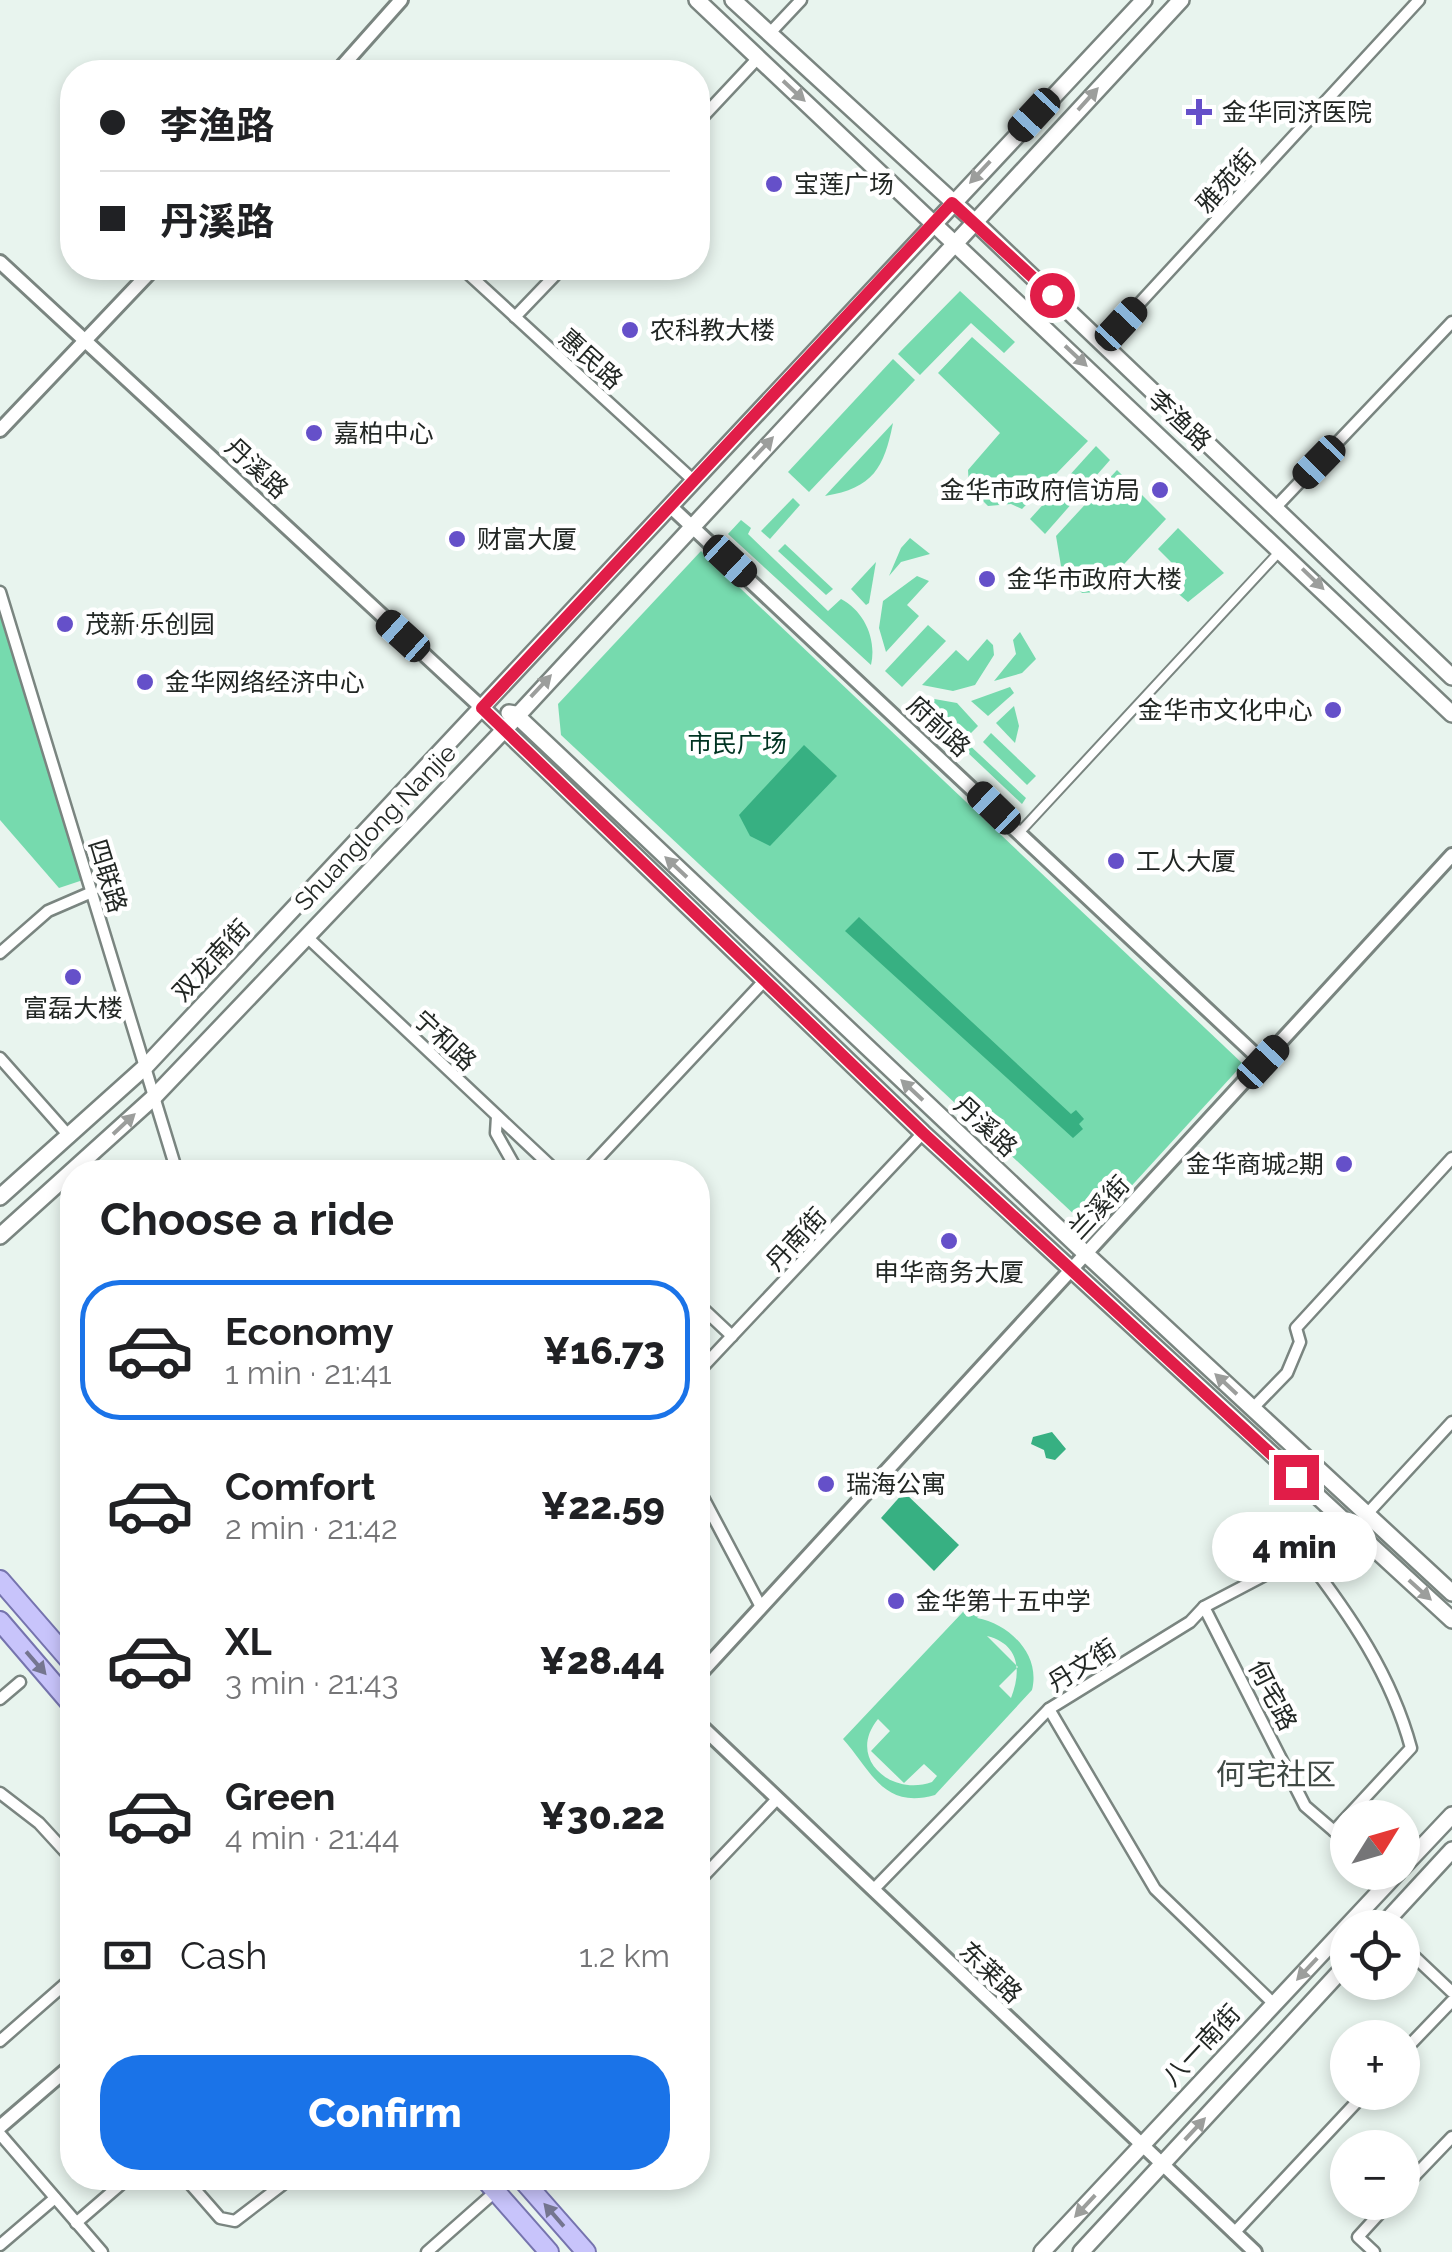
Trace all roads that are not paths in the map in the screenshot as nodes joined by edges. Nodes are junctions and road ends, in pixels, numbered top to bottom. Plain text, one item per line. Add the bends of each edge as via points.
1 (401, 0) edge
2 (697, 0) edge
3 (733, 0) edge
4 (801, 0) edge
5 (1144, 0) edge
6 (1181, 0) edge
7 (1419, 0) edge
8 (770, 34) junction
9 (758, 58) junction
10 (347, 60) edge
11 (710, 109) edge
12 (952, 203) junction
13 (936, 222) junction
14 (975, 222) junction
15 (954, 242) junction
16 (0, 262) edge
17 (142, 280) edge
18 (475, 280) edge
19 (550, 280) edge
20 (515, 317) junction
21 (1452, 322) edge
22 (83, 342) junction
23 (1103, 343) junction
24 (0, 430) edge
25 (693, 480) junction
26 (670, 506) junction
27 (1276, 507) junction
28 (692, 525) junction
29 (1282, 550) junction
30 (0, 592) edge
31 (1452, 678) edge
32 (482, 708) junction
33 (515, 714) junction
34 (1452, 714) edge
35 (504, 729) junction
36 (1019, 833) junction
37 (1452, 856) edge
38 (92, 892) junction
39 (306, 936) junction
40 (0, 953) edge
41 (766, 980) junction
42 (0, 1058) edge
43 (1263, 1062) junction
44 (146, 1066) junction
45 (154, 1097) junction
46 (497, 1116) junction
47 (923, 1133) junction
48 (70, 1137) junction
49 (1452, 1158) edge
50 (84, 1160) edge
51 (173, 1160) edge
52 (511, 1160) edge
53 (544, 1160) edge
54 (597, 1160) edge
55 (60, 1182) edge
56 (0, 1197) edge
57 (0, 1236) edge
58 (1086, 1254) junction
59 (1070, 1270) junction
60 (710, 1315) edge
61 (732, 1336) junction
62 (710, 1359) edge
63 (1252, 1409) junction
64 (1452, 1422) edge
65 (710, 1511) edge
66 (1367, 1514) junction
67 (1353, 1529) junction
68 (1304, 1555) junction
69 (0, 1580) edge
70 (1452, 1593) edge
71 (761, 1607) junction
72 (1204, 1607) junction
73 (1452, 1620) edge
74 (0, 1621) edge
75 (60, 1649) edge
76 (710, 1663) edge
77 (20, 1682) dead end
78 (60, 1691) edge
79 (0, 1699) edge
80 (1049, 1709) junction
81 (710, 1735) edge
82 (0, 1793) edge
83 (777, 1799) junction
84 (1363, 1800) edge
85 (1452, 1815) edge
86 (1330, 1828) edge
87 (60, 1846) edge
88 (1420, 1846) edge
89 (1452, 1850) edge
90 (710, 1869) edge
91 (873, 1890) junction
92 (1378, 1890) edge
93 (1397, 1910) edge
94 (1420, 1962) edge
95 (1330, 1983) edge
96 (60, 1988) edge
97 (1452, 1992) edge
98 (1452, 2001) edge
99 (1274, 2004) junction
100 (1420, 2035) edge
101 (0, 2041) edge
102 (60, 2076) edge
103 (1351, 2110) edge
104 (0, 2131) edge
105 (1452, 2137) edge
106 (1141, 2145) junction
107 (1162, 2165) junction
108 (1420, 2171) edge
109 (114, 2190) edge
110 (196, 2190) edge
111 (276, 2190) edge
112 (484, 2190) edge
113 (495, 2190) edge
114 (532, 2190) edge
115 (55, 2198) junction
116 (1374, 2220) edge
117 (76, 2223) junction
118 (1237, 2242) edge
119 (0, 2245) edge
120 (102, 2252) edge
121 (427, 2252) edge
122 (548, 2252) edge
123 (586, 2252) edge
124 (1042, 2252) edge
125 (1081, 2252) edge
126 (1255, 2252) edge
127 (1374, 2252) edge

1 - 10 street
2 - 9 main road, 李渔路
3 - 8 main road, 李渔路
4 - 8 street
5 -> 12 main road, 双龙南街
14 -> 6 main road, Shuanglong Nanjie
7 - 23 street, 雅苑街
8 - 12 main road, 李渔路
9 - 11 street
9 -> 13 main road, 李渔路
12 - 13 main road, 双龙南街
12 - 14 main road, 李渔路
13 - 15 main road, 李渔路
13 - 25 main road, 双龙南街
14 - 15 main road, Shuanglong Nanjie
14 - 23 main road, 李渔路
28 -> 15 main road, Shuanglong Nanjie
15 -> 29 main road, 李渔路
16 - 22 street, 丹溪路
17 - 22 street
18 - 20 street, 惠民路
19 - 20 street
20 - 25 street, 惠民路
21 - 27 street
22 - 24 street
22 - 32 street, 丹溪路
23 - 27 main road, 李渔路
25 - 26 main road, 双龙南街
26 - 28 street, 府前路
26 - 32 main road, 双龙南街
27 - 31 main road, 李渔路
33 -> 28 main road, Shuanglong Nanjie
28 - 36 street, 府前路
29 -> 34 main road, 李渔路
29 - 36 street
30 - 38 street, 四联路
32 - 33 main road
32 - 35 main road, 丹溪路
32 - 44 main road, 双龙南街
33 - 35 main road, Shuanglong Nanjie
58 -> 33 main road, 丹溪路
35 - 39 main road, Shuanglong Nanjie
35 - 41 main road, 丹溪路
36 - 43 street, 府前路
37 - 43 street, 兰溪街
38 - 40 street via 48,910
38 - 44 street, 四联路
39 - 45 main road, Shuanglong Nanjie
39 - 46 street, 宁和路
41 - 47 main road, 丹溪路
41 - 54 street
42 - 48 street
43 - 58 street, 兰溪街
44 - 45 street, 四联路
44 - 48 main road, 双龙南街
50 -> 45 main road, Shuanglong Nanjie
45 - 51 street, 四联路
46 - 52 street via 496,1133
46 - 53 street, 宁和路
47 - 59 main road, 丹溪路
47 - 61 street, 丹南街
48 - 56 main road, 双龙南街
49 - 63 street via 1296,1328 1300,1342 1287,1373
57 -> 55 main road, Shuanglong Nanjie
58 - 59 street, 兰溪街
63 -> 58 main road, 丹溪路
59 - 67 main road, 丹溪路
59 - 71 street, 兰溪街
60 - 61 street
61 - 62 street, 丹南街
63 - 66 main road, 丹溪路
64 - 66 street
65 - 71 street
66 - 70 main road, 丹溪路
67 - 68 street, 丹文街
67 -> 73 main road, 丹溪路
68 - 72 street, 丹文街
68 - 84 street via 1375,1656 1411,1748
69 - 75 main road
71 - 76 street, 兰溪街
72 - 80 street, 丹文街
72 - 86 street, 何宅路 via 1305,1806
74 -> 78 main road
77 - 79 street
80 - 91 street, 丹文街
80 - 99 street via 1156,1889
81 - 83 street, 东莱路
82 - 87 street
83 - 90 street
83 - 91 street, 东莱路
85 - 88 main road, 八一南街
89 - 93 main road
91 - 106 street, 东莱路
92 -> 99 main road, 八一南街
94 - 97 street
107 -> 95 main road, 八一南街
96 - 101 street
98 - 100 street
99 - 106 main road, 八一南街
102 - 104 street
103 - 118 street
104 - 115 street
105 - 108 street
106 - 107 street, 东莱路
106 -> 124 main road, 八一南街
107 - 118 street, 东莱路
107 - 125 main road, 八一南街
109 - 117 street
110 - 111 street via 220,2218 235,2221
112 - 121 street
113 - 122 main road
123 -> 114 main road
115 - 117 street
115 - 119 street
116 - 127 street via 1358,2237
117 - 120 street
118 - 126 street, 东莱路

